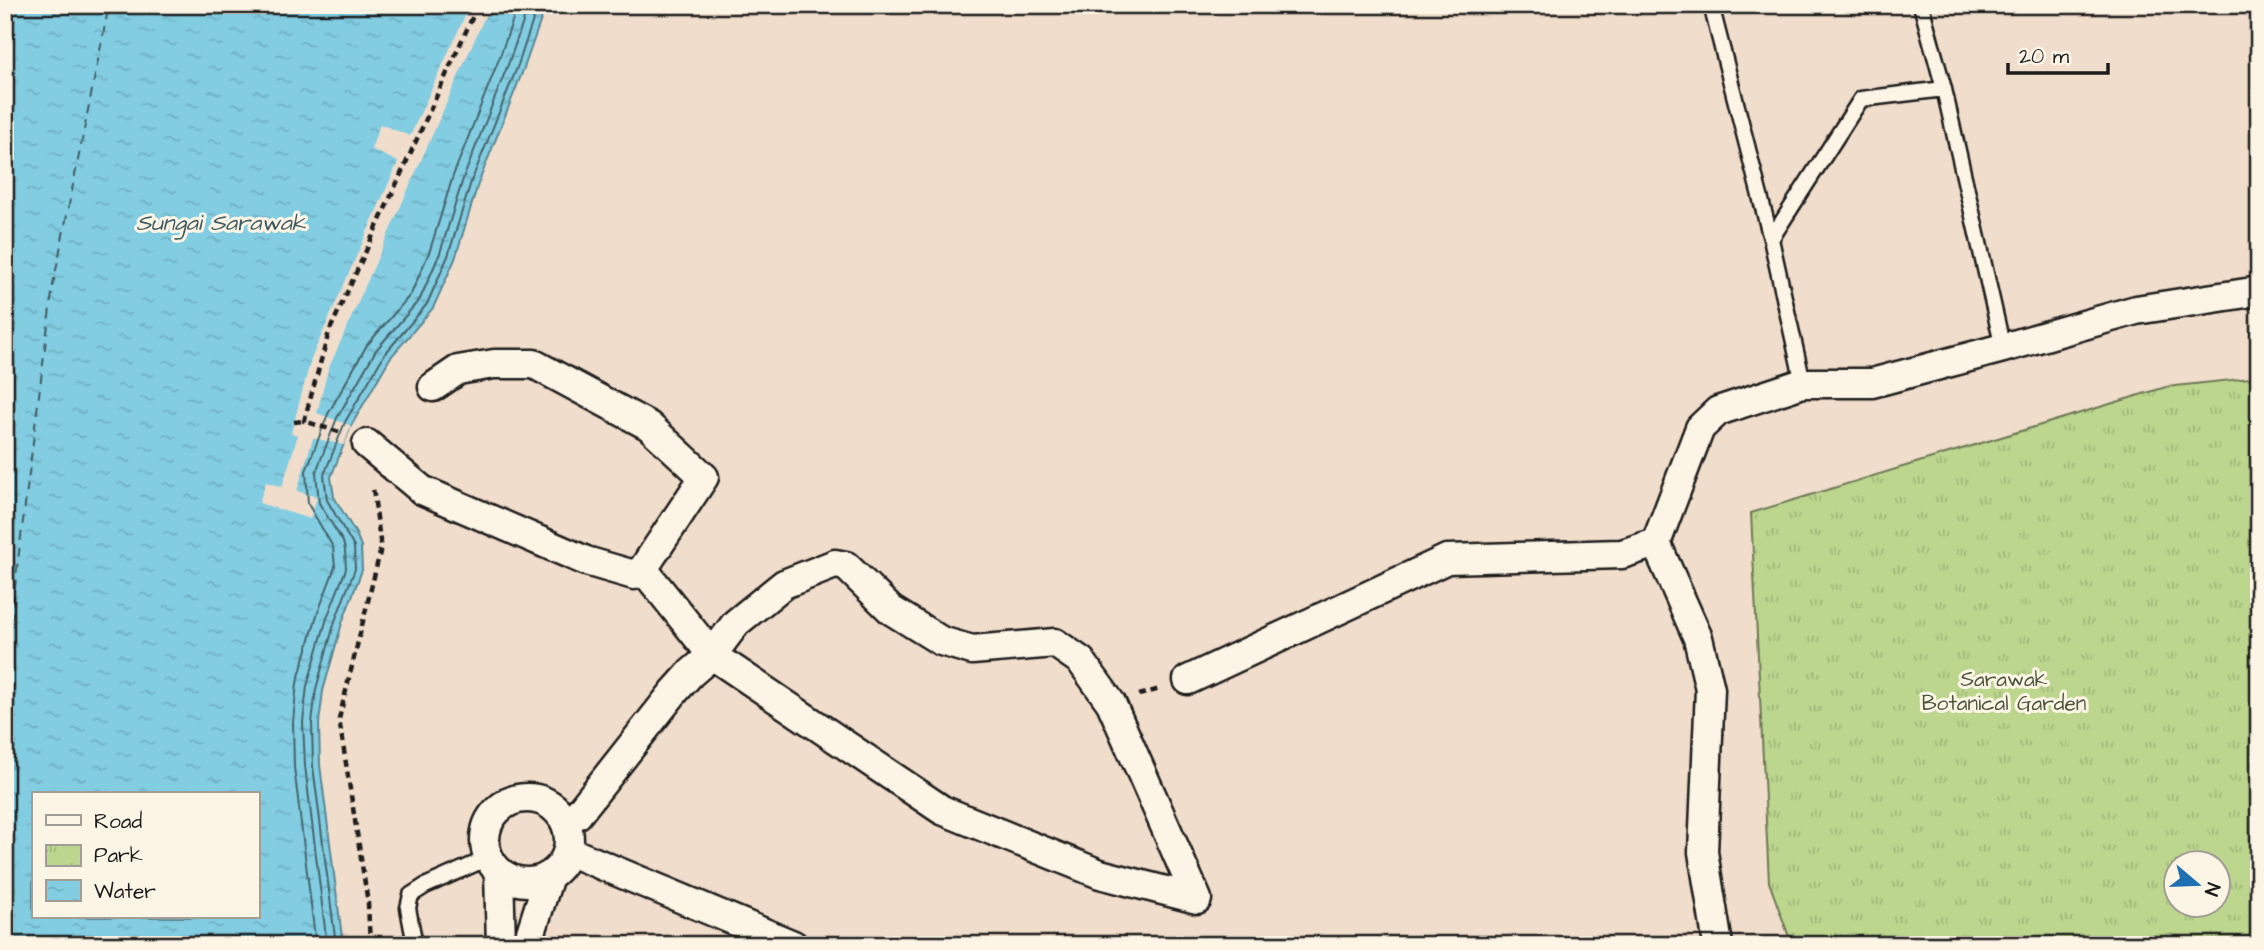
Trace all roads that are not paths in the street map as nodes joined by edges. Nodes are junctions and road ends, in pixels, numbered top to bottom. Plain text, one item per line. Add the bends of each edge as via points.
1 (1711, 5) edge
2 (1921, 5) edge
3 (1944, 89) junction
4 (1771, 239) junction
5 (2259, 291) edge
6 (2003, 348) junction
7 (1803, 383) junction
8 (433, 387) dead end
9 (367, 444) road end
10 (1656, 543) junction
11 (643, 569) junction
12 (712, 654) junction
13 (1188, 680) road end
14 (564, 820) junction
15 (568, 850) junction
16 (493, 865) junction
17 (550, 876) junction
18 (415, 945) edge
19 (501, 945) edge
20 (527, 945) edge
21 (793, 945) edge
22 (1718, 945) edge

1 - 4 lane
2 - 3 lane
3 - 4 lane via 1861,99
3 - 6 lane
4 - 7 lane
5 - 6 street via 2136,310
6 - 7 street via 1872,383
7 - 10 street via 1718,411 1700,428
8 - 11 street via 458,370 494,364 534,365 649,426 704,477
9 - 11 street via 422,489 586,561 634,575
10 - 13 street via 1622,554 1447,559
10 - 22 street via 1698,638 1710,688 1703,852
11 - 12 street
12 - 12 street via 942,810 1100,874 1197,899 1111,703 1081,661 1055,643 972,650 942,641 891,610 846,566 835,564 784,584 736,623
12 - 14 street via 674,692 577,815
14 - 15 street
14 - 16 street via 552,806 535,798 517,799 500,807 488,822 484,839
15 - 17 street
15 - 21 street
16 - 17 street via 515,881 533,882
16 - 18 lane via 425,886 411,895 408,908
16 - 19 street
17 - 20 street

